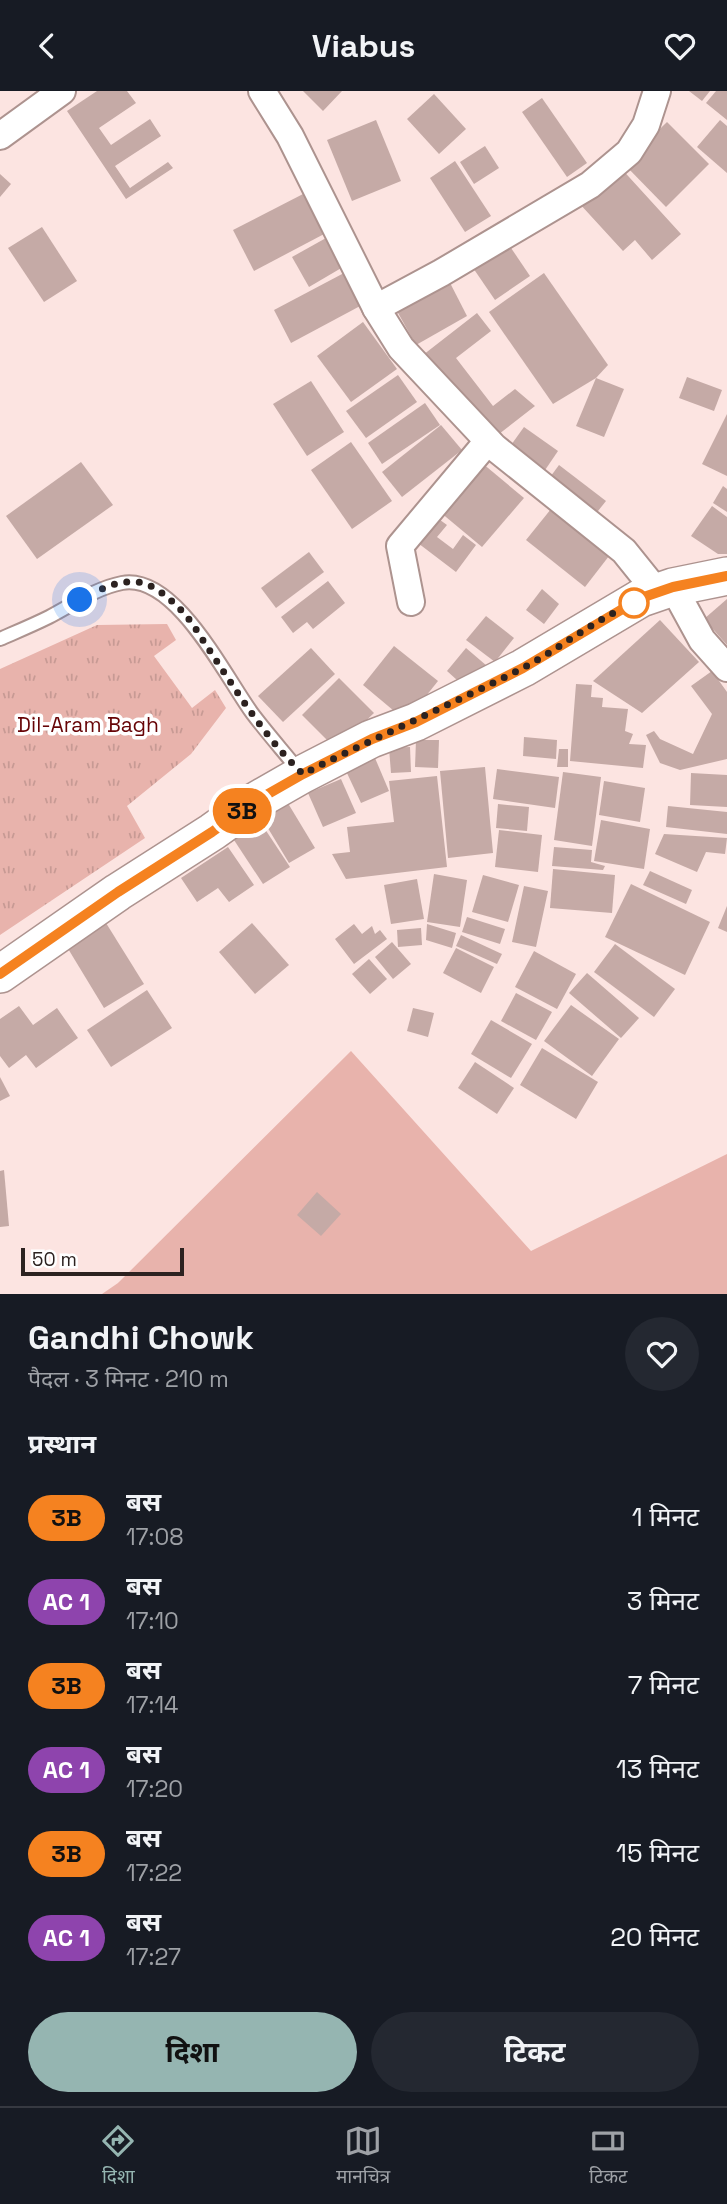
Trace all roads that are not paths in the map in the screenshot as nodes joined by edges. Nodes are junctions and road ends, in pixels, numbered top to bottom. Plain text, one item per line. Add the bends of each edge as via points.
1 (62, 91) edge
2 (657, 91) edge
3 (270, 95) edge
4 (0, 136) edge
5 (376, 308) junction
6 (488, 441) junction
7 (727, 576) edge
8 (665, 589) junction
9 (411, 602) dead end
10 (0, 639) edge
11 (727, 668) edge
12 (303, 774) junction
13 (0, 974) edge

1 - 4 street
2 - 5 street via 646,125 629,152 590,185
3 - 5 street
5 - 6 street via 401,348
6 - 8 street
6 - 9 street via 400,546
7 - 8 main road
8 - 11 street
8 - 12 main road via 641,598 523,668
10 - 12 lane via 97,591 121,583 151,586 182,611 253,714
12 - 13 main road via 254,802

